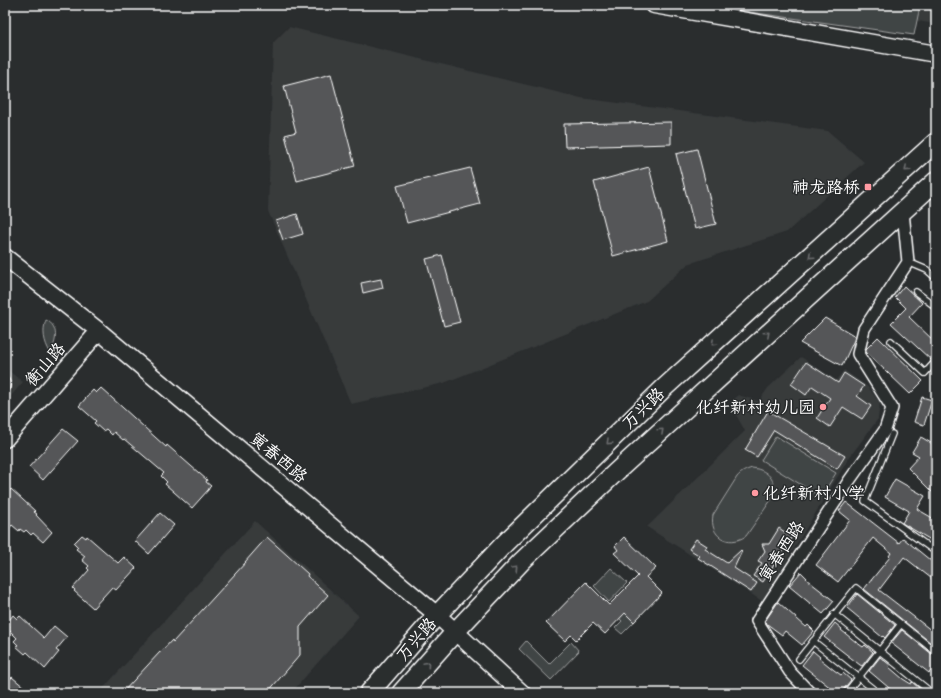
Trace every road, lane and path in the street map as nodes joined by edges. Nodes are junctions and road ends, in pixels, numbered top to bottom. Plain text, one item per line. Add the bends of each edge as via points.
1 (654, 5) edge
2 (936, 54) edge
3 (936, 142) edge
4 (936, 181) edge
5 (903, 212) junction
6 (5, 258) edge
7 (908, 262) junction
8 (936, 278) edge
9 (916, 292) dead end
10 (936, 308) edge
11 (99, 331) junction
12 (891, 341) dead end
13 (936, 361) edge
14 (5, 379) edge
15 (5, 390) edge
16 (892, 434) dead end
17 (5, 440) edge
18 (936, 552) edge
19 (834, 614) junction
20 (437, 615) junction
21 (901, 624) junction
22 (455, 632) junction
23 (813, 641) junction
24 (880, 651) junction
25 (936, 652) edge
26 (799, 659) dead end
27 (858, 678) junction
28 (369, 693) edge
29 (401, 693) edge
30 (522, 693) edge
31 (810, 693) edge
32 (846, 693) edge
33 (878, 693) edge
34 (932, 693) edge

1 - 2 street
3 -> 20 main road, 万兴路 via 665,387 505,543
4 - 5 main road, 万兴路
5 - 7 street
22 -> 5 main road, 万兴路 via 522,561 605,483
6 - 11 street, 寅春西路
7 - 8 lane via 927,270
7 - 31 street, 寅春西路 via 864,329 858,354 892,408 885,430 757,621 790,672
9 - 10 lane
11 - 17 street, 衡山路
11 - 20 street, 寅春西路
12 - 13 lane via 925,373
14 - 15 lane via 8,384
16 - 18 lane via 865,501
19 - 21 lane via 856,588
19 - 23 lane
19 - 24 lane
20 - 22 street, 寅春西路
20 - 28 main road, 万兴路
21 - 24 lane
21 - 25 lane
29 -> 22 main road, 万兴路
22 - 30 street, 寅春西路
23 - 26 lane
23 - 27 lane
24 - 27 lane
24 - 34 lane
27 - 32 lane
27 - 33 lane

